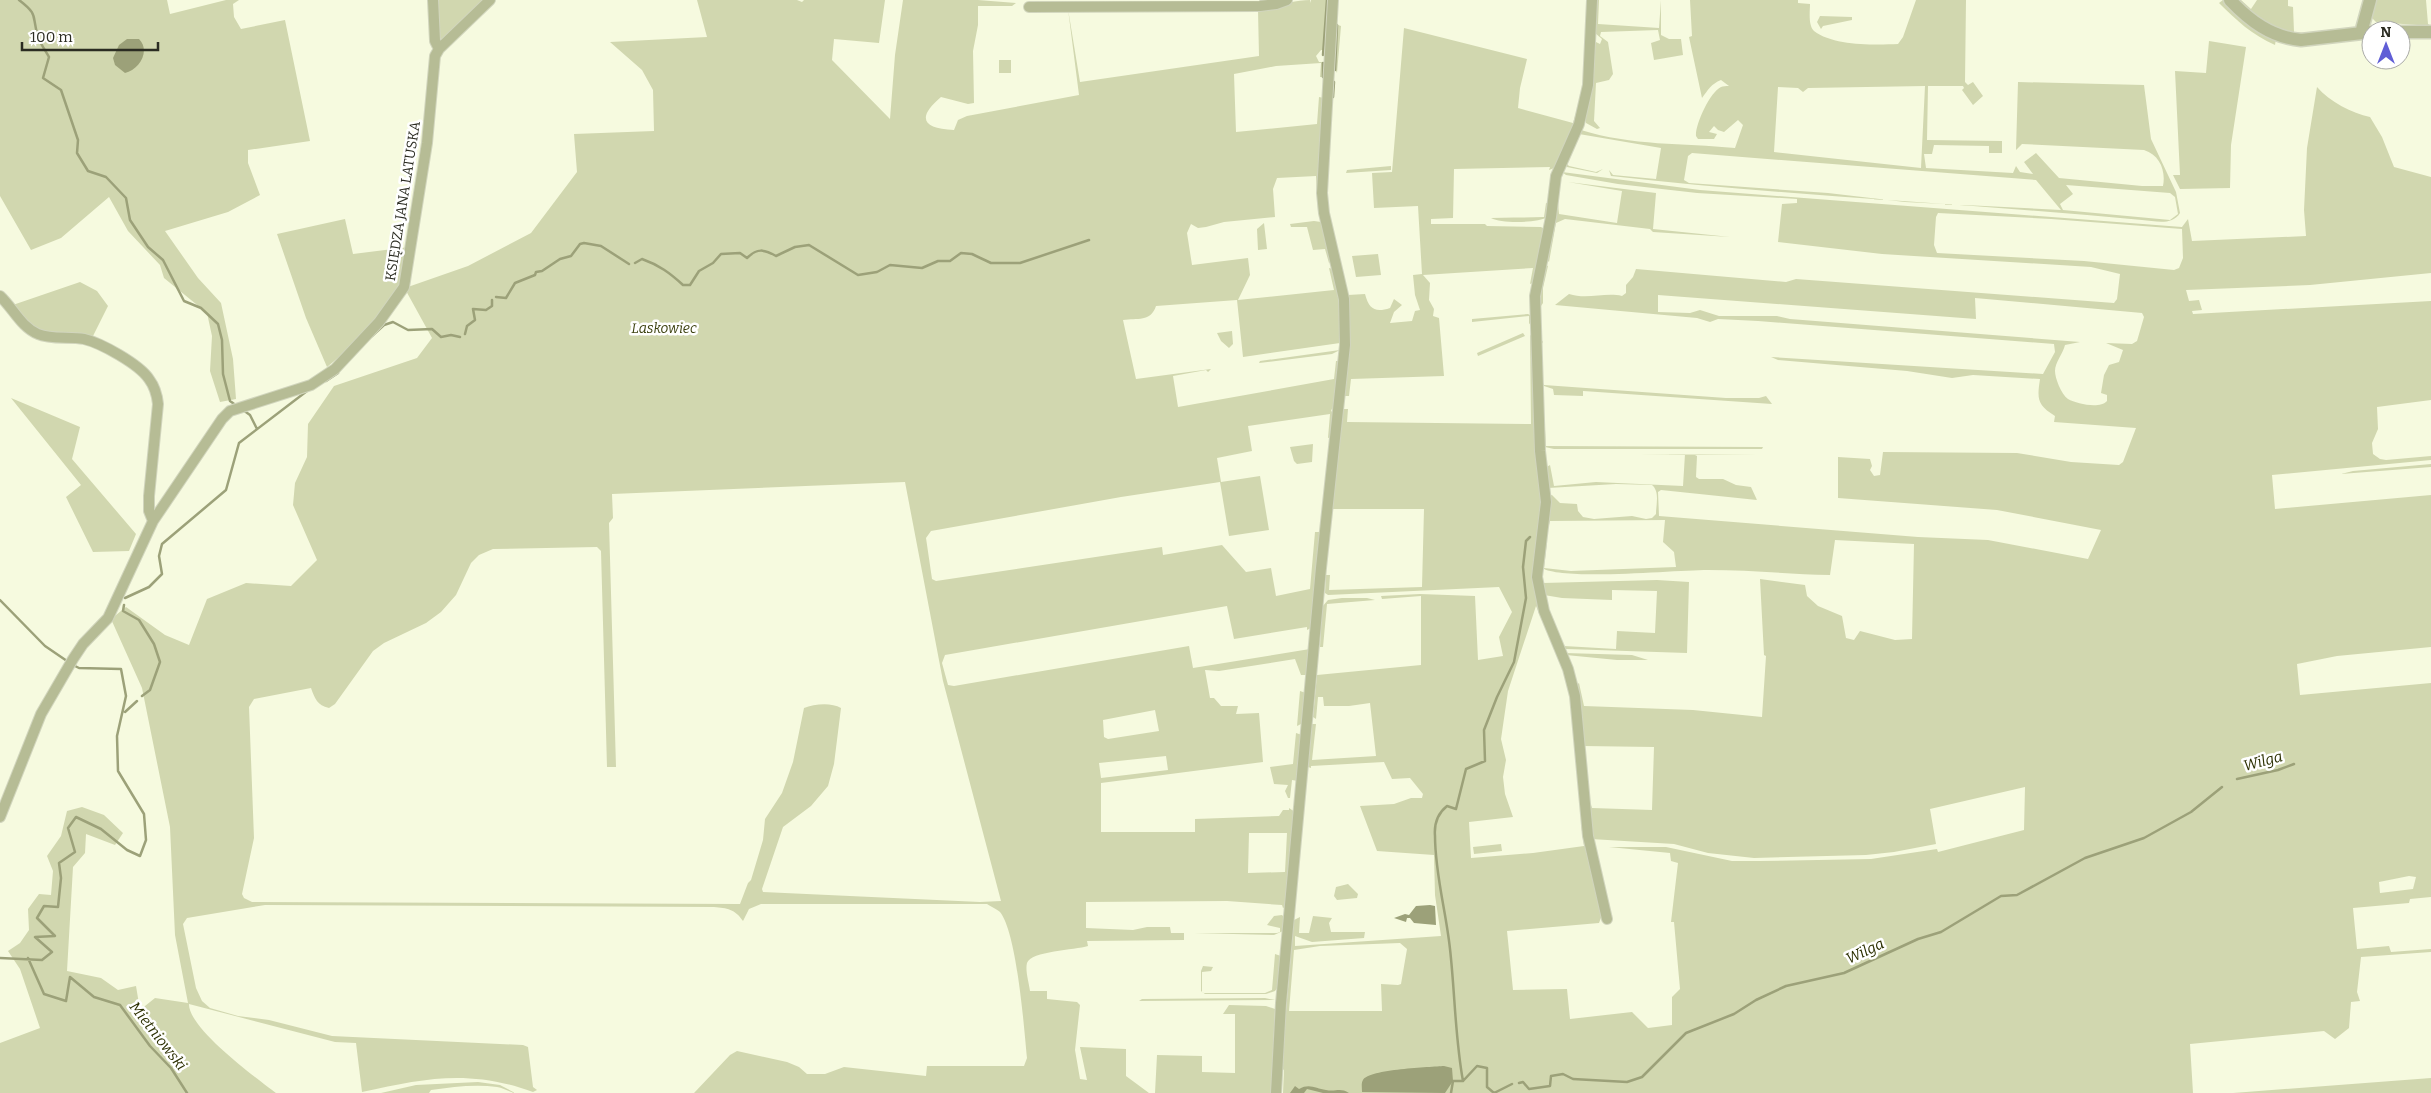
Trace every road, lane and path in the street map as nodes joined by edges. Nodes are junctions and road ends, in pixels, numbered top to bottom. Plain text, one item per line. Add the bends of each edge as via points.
1 (433, 0) edge
2 (490, 0) edge
3 (1287, 0) edge
4 (1333, 0) edge
5 (1592, 0) edge
6 (2230, 0) edge
7 (2370, 0) edge
8 (1029, 7) dead end
9 (2368, 20) edge
10 (2411, 32) edge
11 (2431, 32) edge
12 (2361, 33) edge
13 (439, 49) junction
14 (0, 296) edge
15 (153, 521) junction
16 (0, 817) edge
17 (1606, 919) dead end
18 (1276, 1093) edge

1 - 13 street, KSIĘDZA JANA LATUSKA via 435,41
2 - 13 street
3 - 8 street via 1260,6
4 - 18 street via 1322,193 1344,299 1345,345 1321,568 1281,1003
5 - 17 street via 1588,85 1579,124 1556,176 1535,296 1540,451 1546,497 1537,580 1544,611 1568,669 1575,696 1588,836
6 - 12 street via 2255,23 2289,39
7 - 9 street
10 - 11 street
13 - 15 street, KSIĘDZA JANA LATUSKA via 435,56 427,143 404,287 379,322 335,369 311,385 233,411 222,419
14 - 15 street via 27,327 39,335 95,343 150,379 157,392 158,404 149,496
15 - 16 street, KSIĘDZA JANA LATUSKA via 108,618 83,644 41,714

